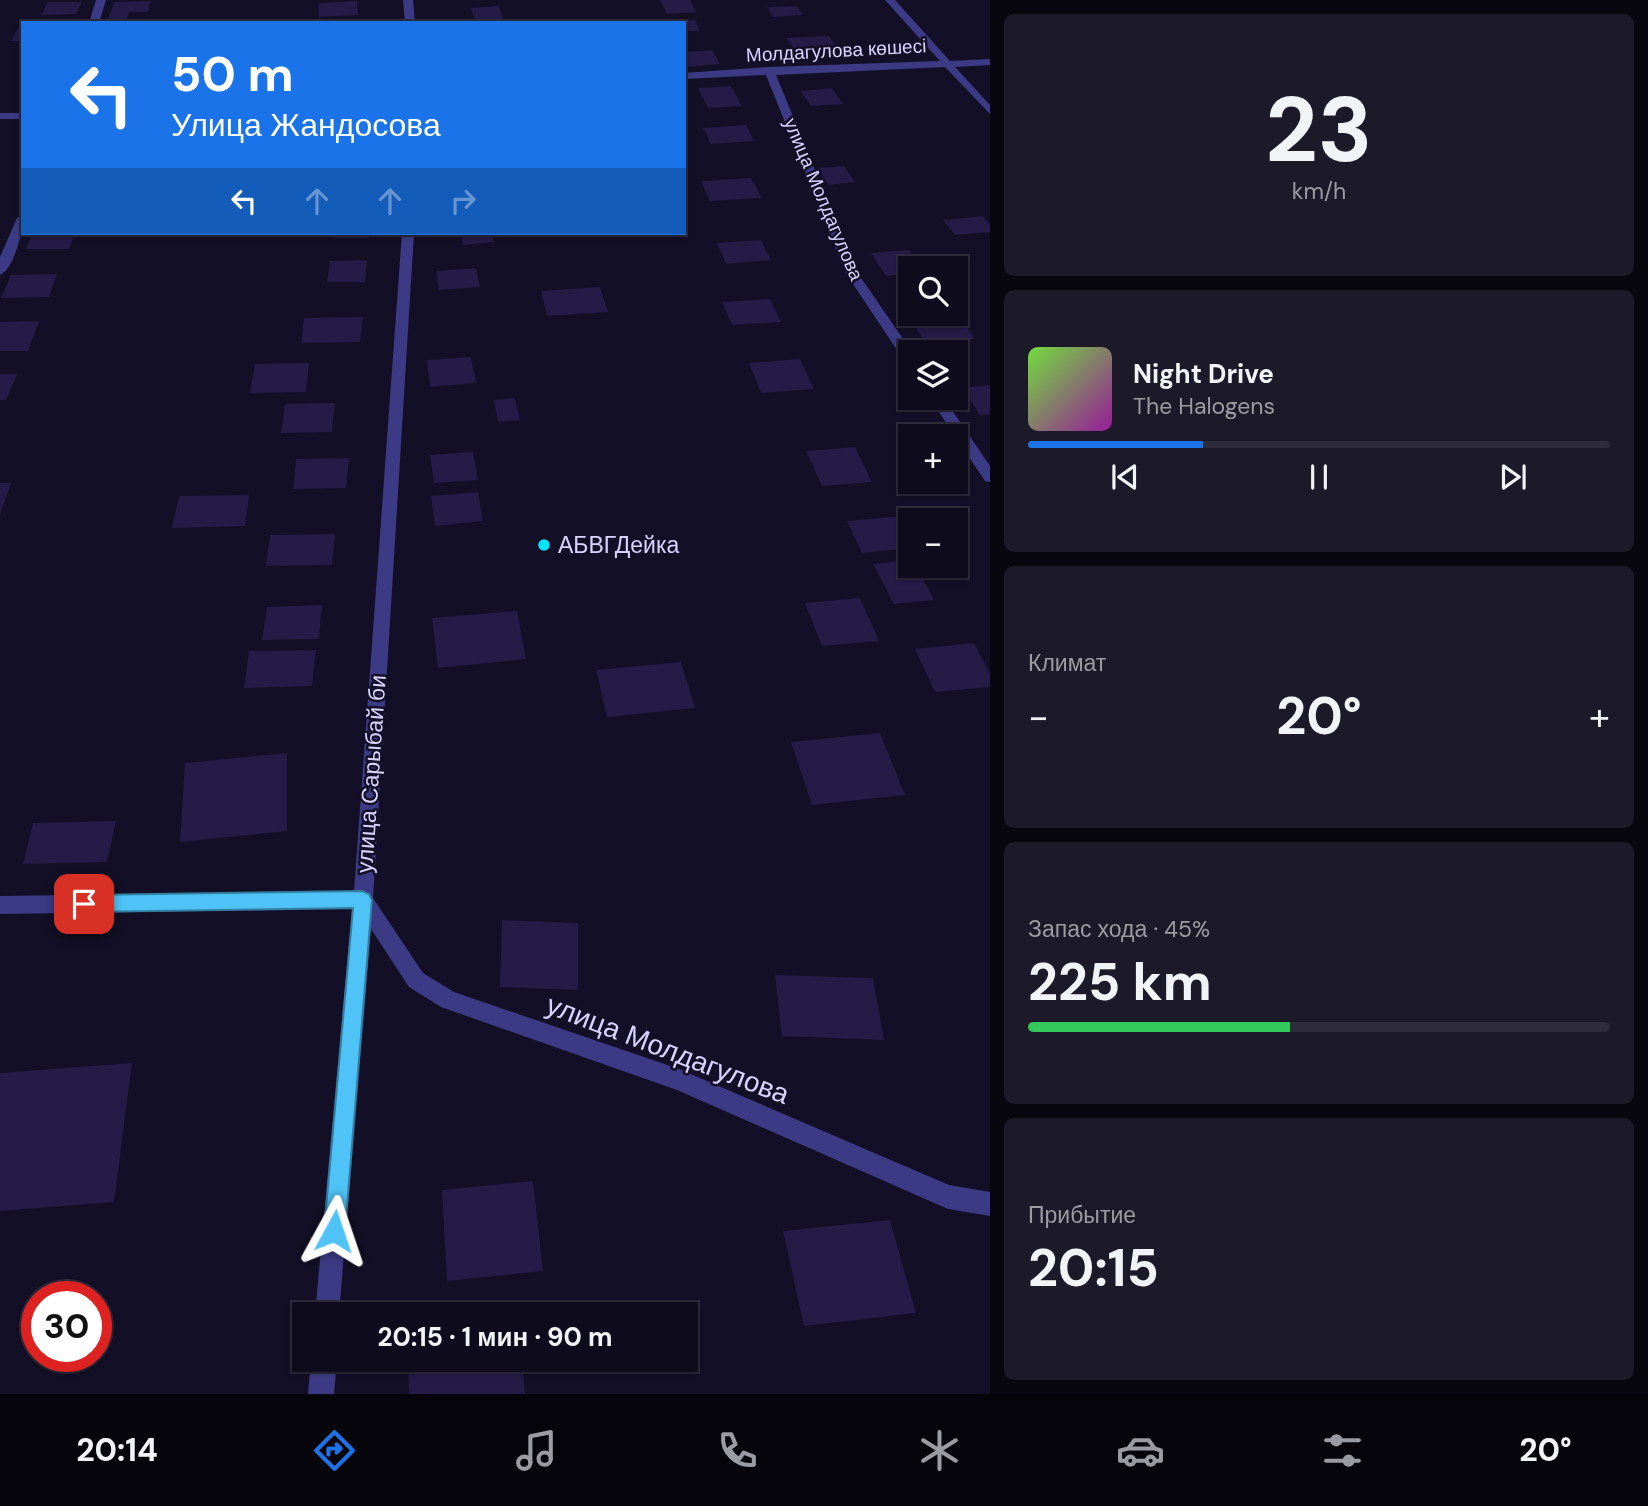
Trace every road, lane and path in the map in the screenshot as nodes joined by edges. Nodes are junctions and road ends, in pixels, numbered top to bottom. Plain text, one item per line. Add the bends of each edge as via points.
1 (101, 0) edge
2 (408, 0) edge
3 (890, 0) edge
4 (95, 21) edge
5 (410, 21) edge
6 (945, 62) junction
7 (990, 62) edge
8 (769, 70) junction
9 (686, 76) edge
10 (990, 111) edge
11 (0, 116) edge
12 (21, 116) edge
13 (21, 223) edge
14 (408, 235) edge
15 (0, 271) edge
16 (898, 341) edge
17 (945, 410) edge
18 (990, 477) edge
19 (362, 900) junction
20 (0, 905) edge
21 (990, 1204) edge
22 (328, 1302) edge
23 (323, 1372) edge
24 (321, 1394) edge

1 - 4 street
2 - 5 street
3 - 6 street
6 - 7 street, Молдагулова көшесі
6 - 8 street, Молдагулова көшесі
6 - 10 street
8 - 9 street, Молдагулова көшесі
8 - 16 street, улица Молдагулова via 851,272
11 - 12 street
13 - 15 street
14 - 19 street, улица Сарыбай би
17 - 18 street
19 - 20 street
19 - 21 street, улица Молдагулова via 416,980 448,1000 679,1080 948,1196
19 - 22 street, улица Сарыбай би
23 - 24 street

